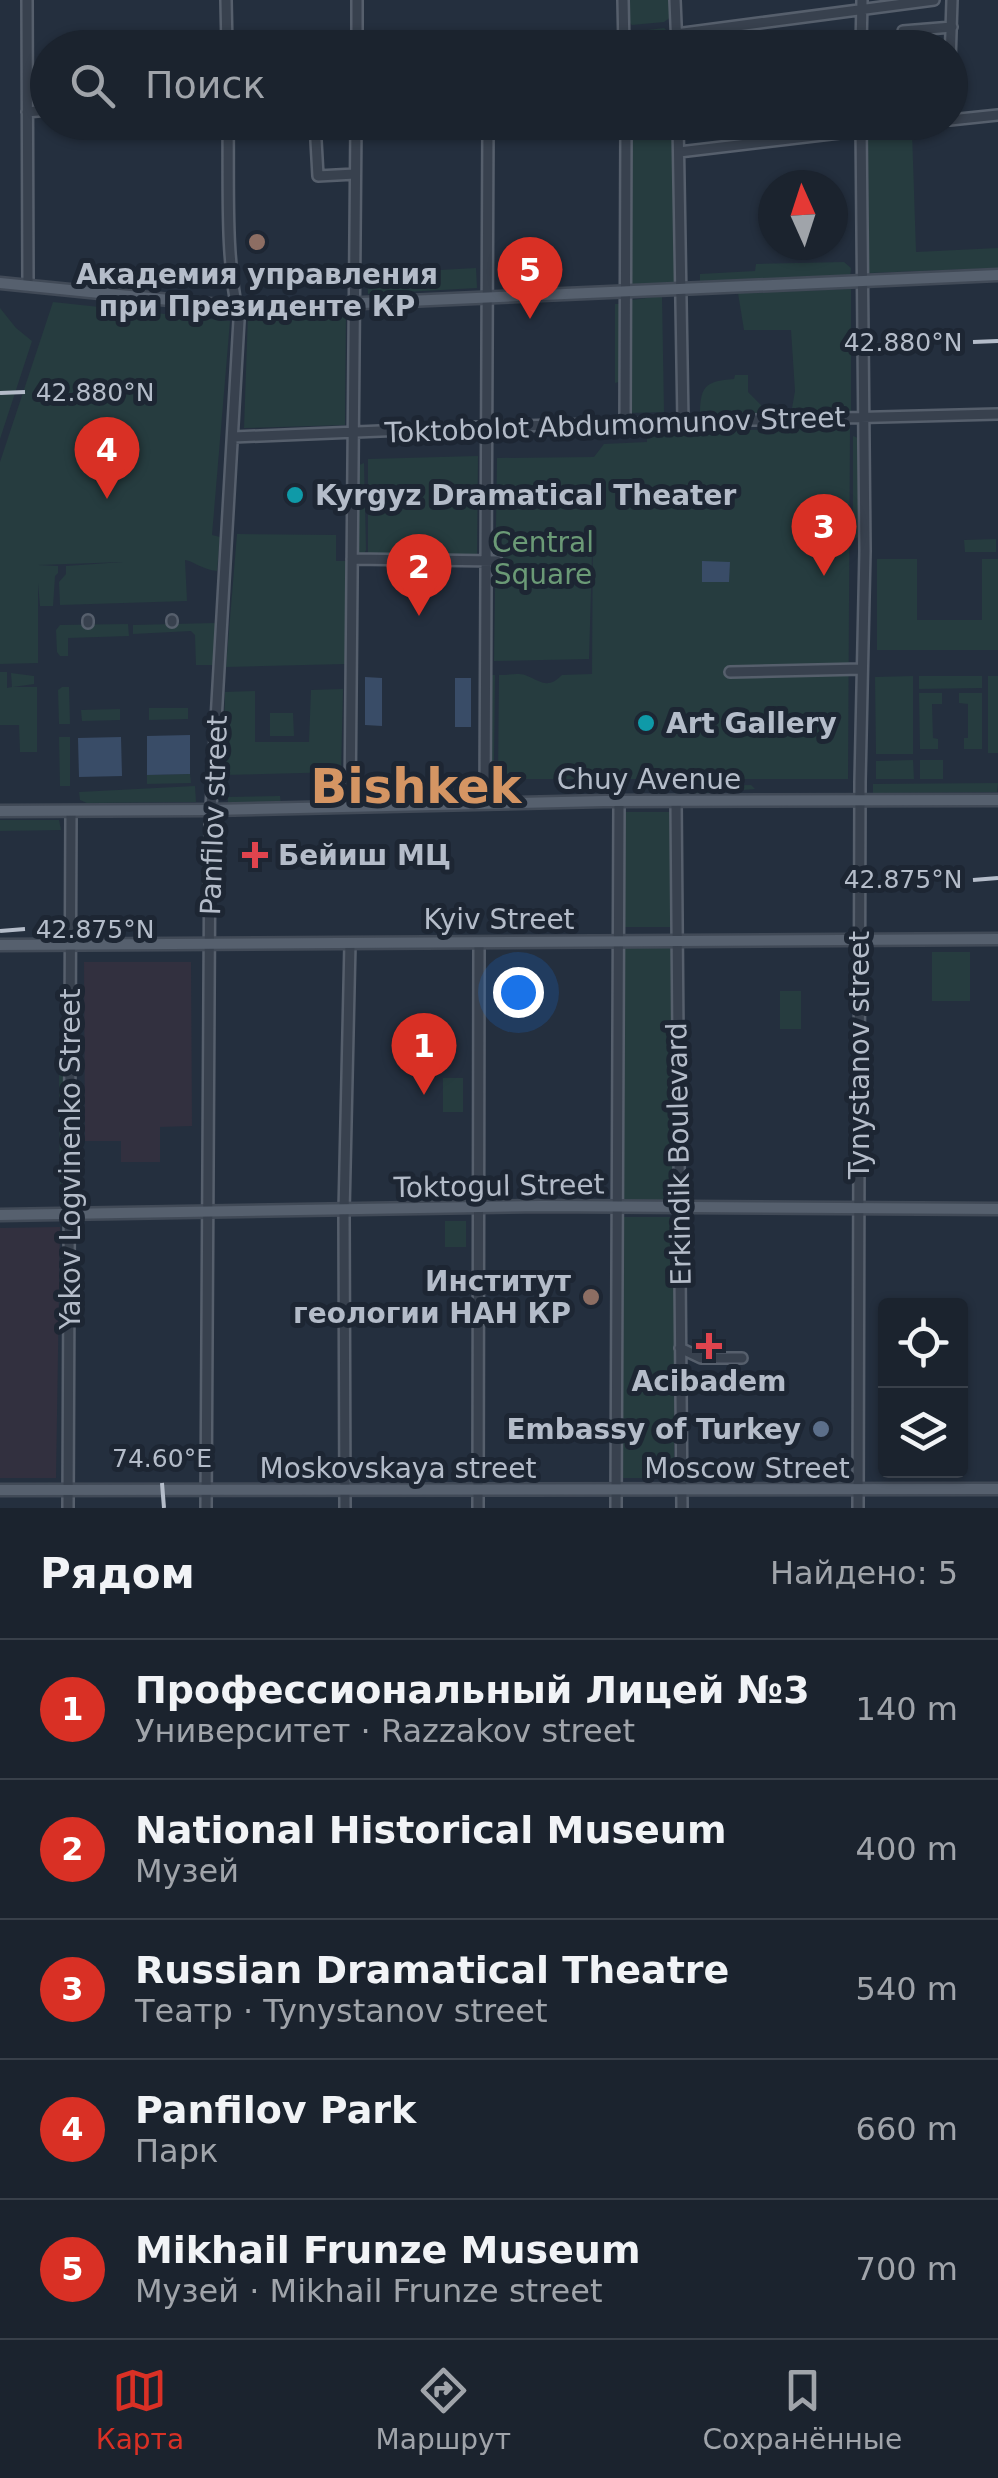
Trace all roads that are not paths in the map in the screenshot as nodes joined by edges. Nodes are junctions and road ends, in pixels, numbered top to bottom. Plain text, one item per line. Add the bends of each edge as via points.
1 (27, 0) edge
2 (226, 0) edge
3 (357, 0) edge
4 (624, 0) edge
5 (676, 0) edge
6 (934, 0) edge
7 (952, 0) edge
8 (862, 4) edge
9 (952, 27) junction
10 (227, 30) edge
11 (357, 30) edge
12 (624, 30) edge
13 (676, 30) edge
14 (701, 30) edge
15 (862, 30) edge
16 (923, 30) edge
17 (952, 30) edge
18 (27, 112) junction
19 (30, 112) edge
20 (998, 115) edge
21 (968, 118) edge
22 (228, 140) edge
23 (316, 140) edge
24 (356, 140) edge
25 (488, 140) edge
26 (626, 140) edge
27 (679, 140) edge
28 (763, 140) edge
29 (861, 140) edge
30 (679, 152) junction
31 (355, 174) junction
32 (998, 274) edge
33 (864, 282) junction
34 (0, 283) edge
35 (28, 286) junction
36 (681, 290) junction
37 (627, 292) junction
38 (488, 300) junction
39 (356, 304) junction
40 (236, 308) junction
41 (225, 344) dead end
42 (238, 344) junction
43 (998, 414) edge
44 (864, 418) junction
45 (683, 422) junction
46 (625, 424) junction
47 (488, 427) junction
48 (353, 432) junction
49 (233, 437) junction
50 (352, 559) junction
51 (492, 561) junction
52 (862, 669) junction
53 (730, 672) dead end
54 (998, 800) edge
55 (619, 801) junction
56 (676, 801) junction
57 (860, 801) junction
58 (485, 802) junction
59 (350, 806) junction
60 (212, 810) junction
61 (0, 811) edge
62 (71, 811) junction
63 (860, 940) junction
64 (998, 940) edge
65 (616, 941) junction
66 (676, 941) junction
67 (350, 942) junction
68 (479, 942) junction
69 (209, 943) junction
70 (71, 944) junction
71 (0, 945) edge
72 (618, 1206) junction
73 (480, 1207) junction
74 (681, 1207) junction
75 (859, 1208) junction
76 (998, 1208) edge
77 (344, 1212) junction
78 (70, 1214) junction
79 (206, 1214) junction
80 (0, 1215) edge
81 (680, 1348) junction
82 (742, 1358) dead end
83 (998, 1489) edge
84 (0, 1490) edge
85 (68, 1490) junction
86 (616, 1490) junction
87 (682, 1490) junction
88 (858, 1490) junction
89 (206, 1491) junction
90 (343, 1491) junction
91 (479, 1491) junction
92 (68, 1508) edge
93 (206, 1508) edge
94 (345, 1508) edge
95 (478, 1508) edge
96 (616, 1508) edge
97 (682, 1508) edge
98 (858, 1508) edge

1 - 18 street
2 - 10 street
3 - 11 street
4 - 12 street
5 - 13 street
6 - 8 street
7 - 9 street
8 - 14 street
8 - 15 street
9 - 16 street
9 - 17 street
18 - 19 street
18 - 35 street
20 - 21 street
22 - 40 street, Panfilov street
23 - 31 street via 318,176
24 - 31 street
25 - 38 street
26 - 37 street
27 - 30 street
28 - 30 street
29 - 33 street, Tynystanov street
30 - 36 street
31 - 39 street
32 - 33 main road
33 - 36 main road
33 - 44 street, Tynystanov street
34 - 35 main road
35 - 40 main road
36 - 37 main road
36 - 45 street
37 - 38 main road
37 - 46 street
38 - 39 main road
38 - 47 street
39 - 40 main road
39 - 48 street
40 - 42 street, Panfilov street
41 - 42 street
42 - 49 street, Panfilov street
43 - 44 street, Toktobolot Abdumomunov Street
44 - 45 street, Toktobolot Abdumomunov Street
44 - 52 street, Tynystanov street
45 - 46 street, Toktobolot Abdumomunov Street
46 - 47 street, Toktobolot Abdumomunov Street
47 - 48 street, Toktobolot Abdumomunov Street
47 - 51 street
48 - 49 street, Toktobolot Abdumomunov Street
48 - 50 street
49 - 60 street, Panfilov street
50 - 51 street
50 - 59 street
51 - 58 street
52 - 53 street
52 - 57 street, Tynystanov street
54 - 57 main road, Chuy Avenue
55 - 56 main road, Chuy Avenue
55 - 58 main road, Chuy Avenue
55 - 65 street
56 - 57 main road, Chuy Avenue
56 - 66 street, Erkindik Boulevard
57 - 63 street, Tynystanov street
58 - 59 main road, Chuy Avenue
59 - 60 main road, Chuy Avenue
60 - 62 main road, Chuy Avenue
60 - 69 street, Panfilov street
61 - 62 main road, Chuy Avenue
62 - 70 street, Yakov Logvinenko Street
63 - 64 main road, Kyiv Street
63 - 66 main road, Kyiv Street
63 - 75 street, Tynystanov street
65 - 66 main road, Kyiv Street
65 - 68 main road, Kyiv Street
65 - 72 street
66 - 74 street, Erkindik Boulevard
67 - 68 main road, Kyiv Street
67 - 69 main road, Kyiv Street
67 - 77 street
68 - 73 street
69 - 70 main road, Kyiv Street
69 - 79 street, Panfilov street
70 - 71 main road, Kyiv Street
70 - 78 street, Yakov Logvinenko Street
72 - 73 main road, Toktogul Street
72 - 74 main road, Toktogul Street
72 - 86 street
73 - 77 main road, Toktogul Street
73 - 91 street
74 - 75 main road, Toktogul Street
74 - 81 street, Erkindik Boulevard
75 - 76 main road, Toktogul Street
75 - 88 street, Tynystanov street
77 - 79 main road, Toktogul Street
77 - 90 street
78 - 79 main road, Toktogul Street
78 - 80 main road, Toktogul Street
78 - 85 street, Yakov Logvinenko Street
79 - 89 street, Panfilov street
81 - 82 street via 701,1358
81 - 87 street, Erkindik Boulevard
83 - 88 main road, Moscow Street
84 - 85 main road, Moskovskaya street
85 - 89 main road, Moskovskaya street
85 - 92 street, Yakov Logvinenko Street
86 - 87 main road, Moscow Street
86 - 91 main road, Moskovskaya street
86 - 96 street
87 - 88 main road, Moscow Street
87 - 97 street, Erkindik Boulevard
88 - 98 street, Tynystanov street
89 - 90 main road, Moskovskaya street
89 - 93 street, Panfilov street
90 - 91 main road, Moskovskaya street
90 - 94 street
91 - 95 street

